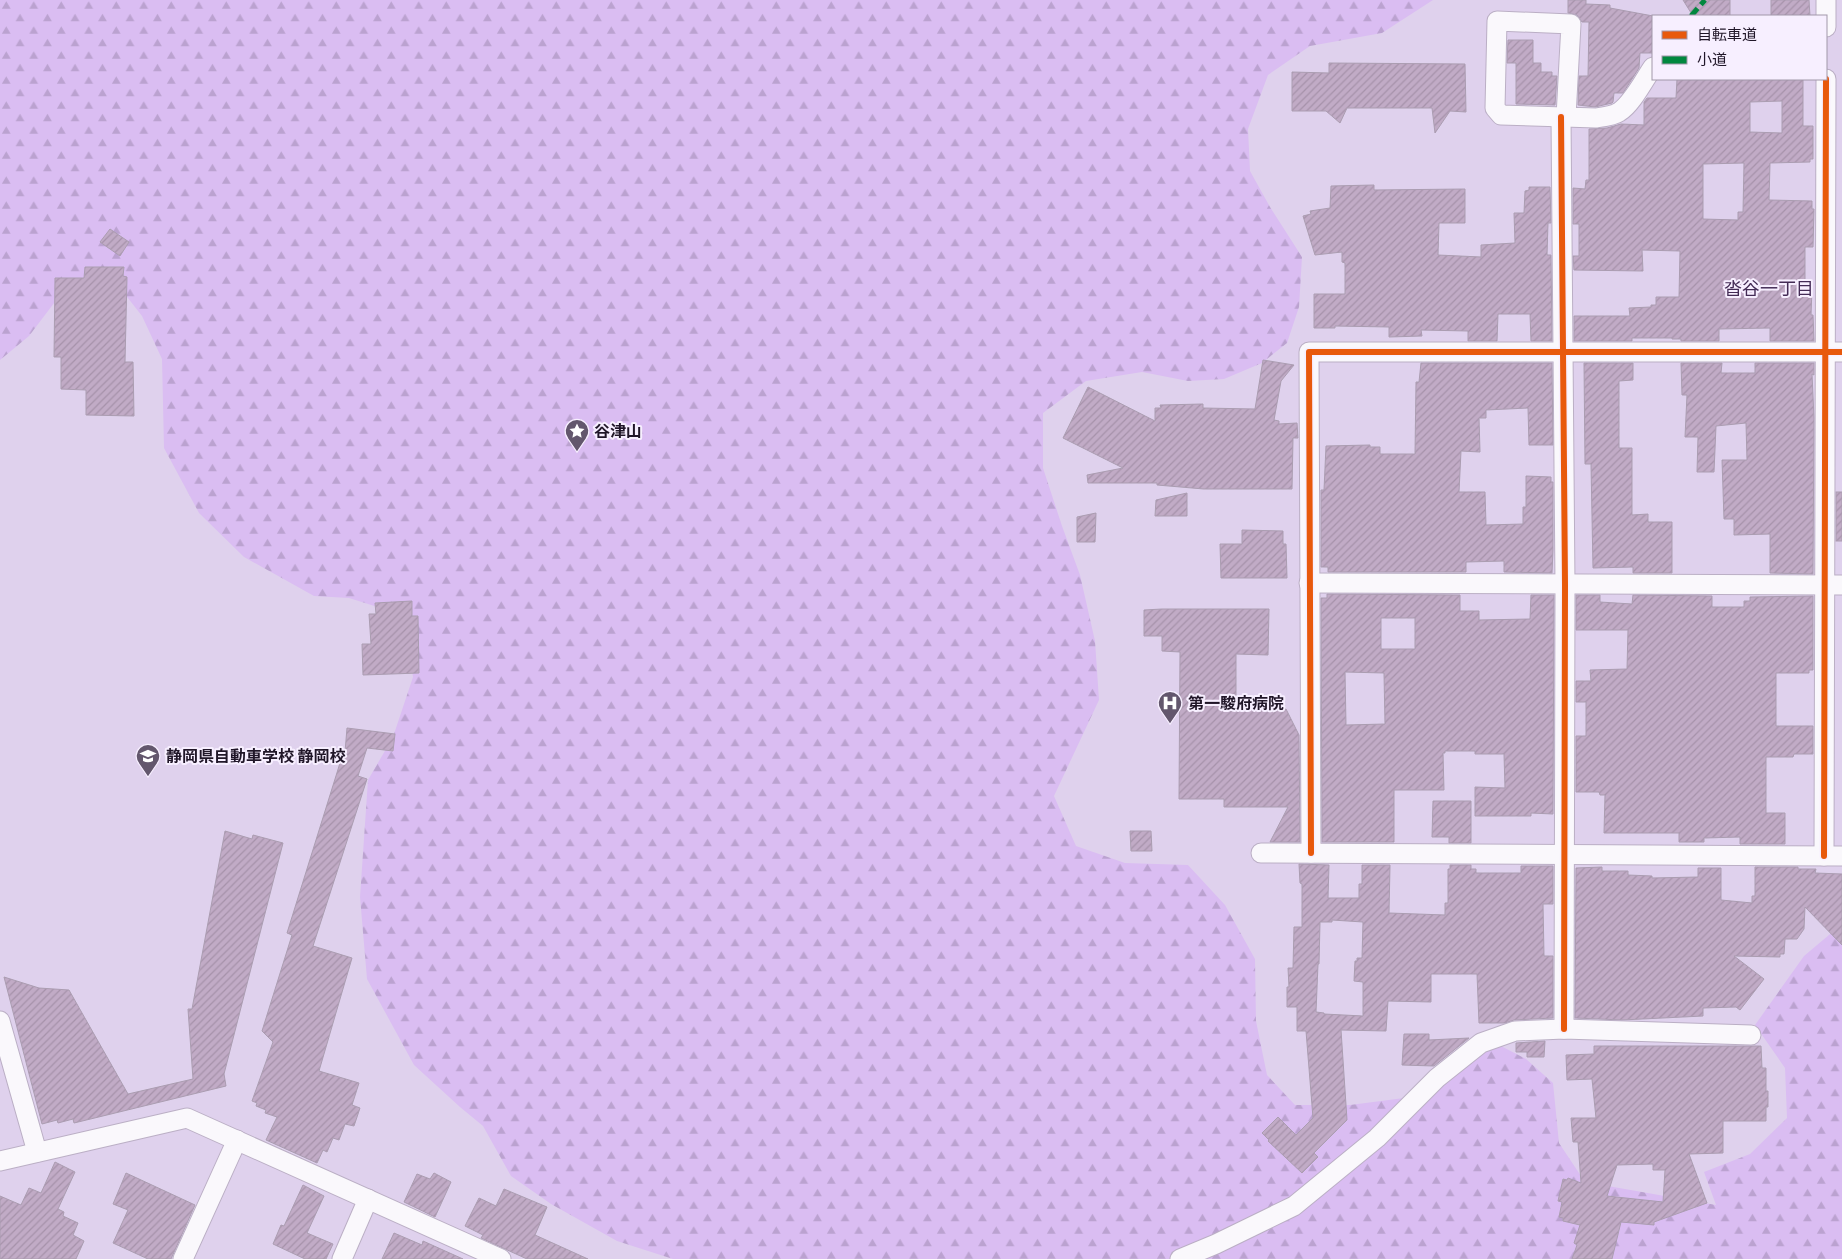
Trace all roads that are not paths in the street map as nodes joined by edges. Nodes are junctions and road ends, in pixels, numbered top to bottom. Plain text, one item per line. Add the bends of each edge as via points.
1 (1826, 0) edge
2 (1826, 15) edge
3 (1842, 33) edge
4 (1827, 34) edge
5 (1652, 68) edge
6 (1826, 80) edge
7 (1564, 117) junction
8 (1563, 351) junction
9 (1834, 352) edge
10 (1309, 583) junction
11 (1565, 585) junction
12 (1833, 585) edge
13 (1261, 853) dead end
14 (1311, 853) junction
15 (1565, 854) junction
16 (1833, 856) edge
17 (0, 1021) edge
18 (1564, 1029) junction
19 (1751, 1035) dead end
20 (237, 1140) junction
21 (36, 1152) junction
22 (0, 1161) edge
23 (368, 1199) junction
24 (498, 1258) edge
25 (183, 1259) edge
26 (342, 1259) edge
27 (1180, 1259) edge

1 - 2 street
3 - 4 street
5 - 7 street via 1619,112 1596,118
6 - 9 street
7 - 7 street via 1501,115 1495,108 1497,21 1571,24
7 - 8 street
8 - 9 street
8 - 10 street via 1308,352
8 - 11 street
9 - 12 street
10 - 11 street
10 - 14 street
11 - 12 street
11 - 15 street
12 - 16 street
13 - 14 street
14 - 15 street
15 - 16 street
15 - 18 street
17 - 21 street
18 - 19 street
18 - 27 street via 1515,1031 1481,1043 1437,1078 1377,1138 1294,1206
20 - 21 street via 187,1118
20 - 23 street
20 - 25 street
21 - 22 street
23 - 24 street
23 - 26 street

